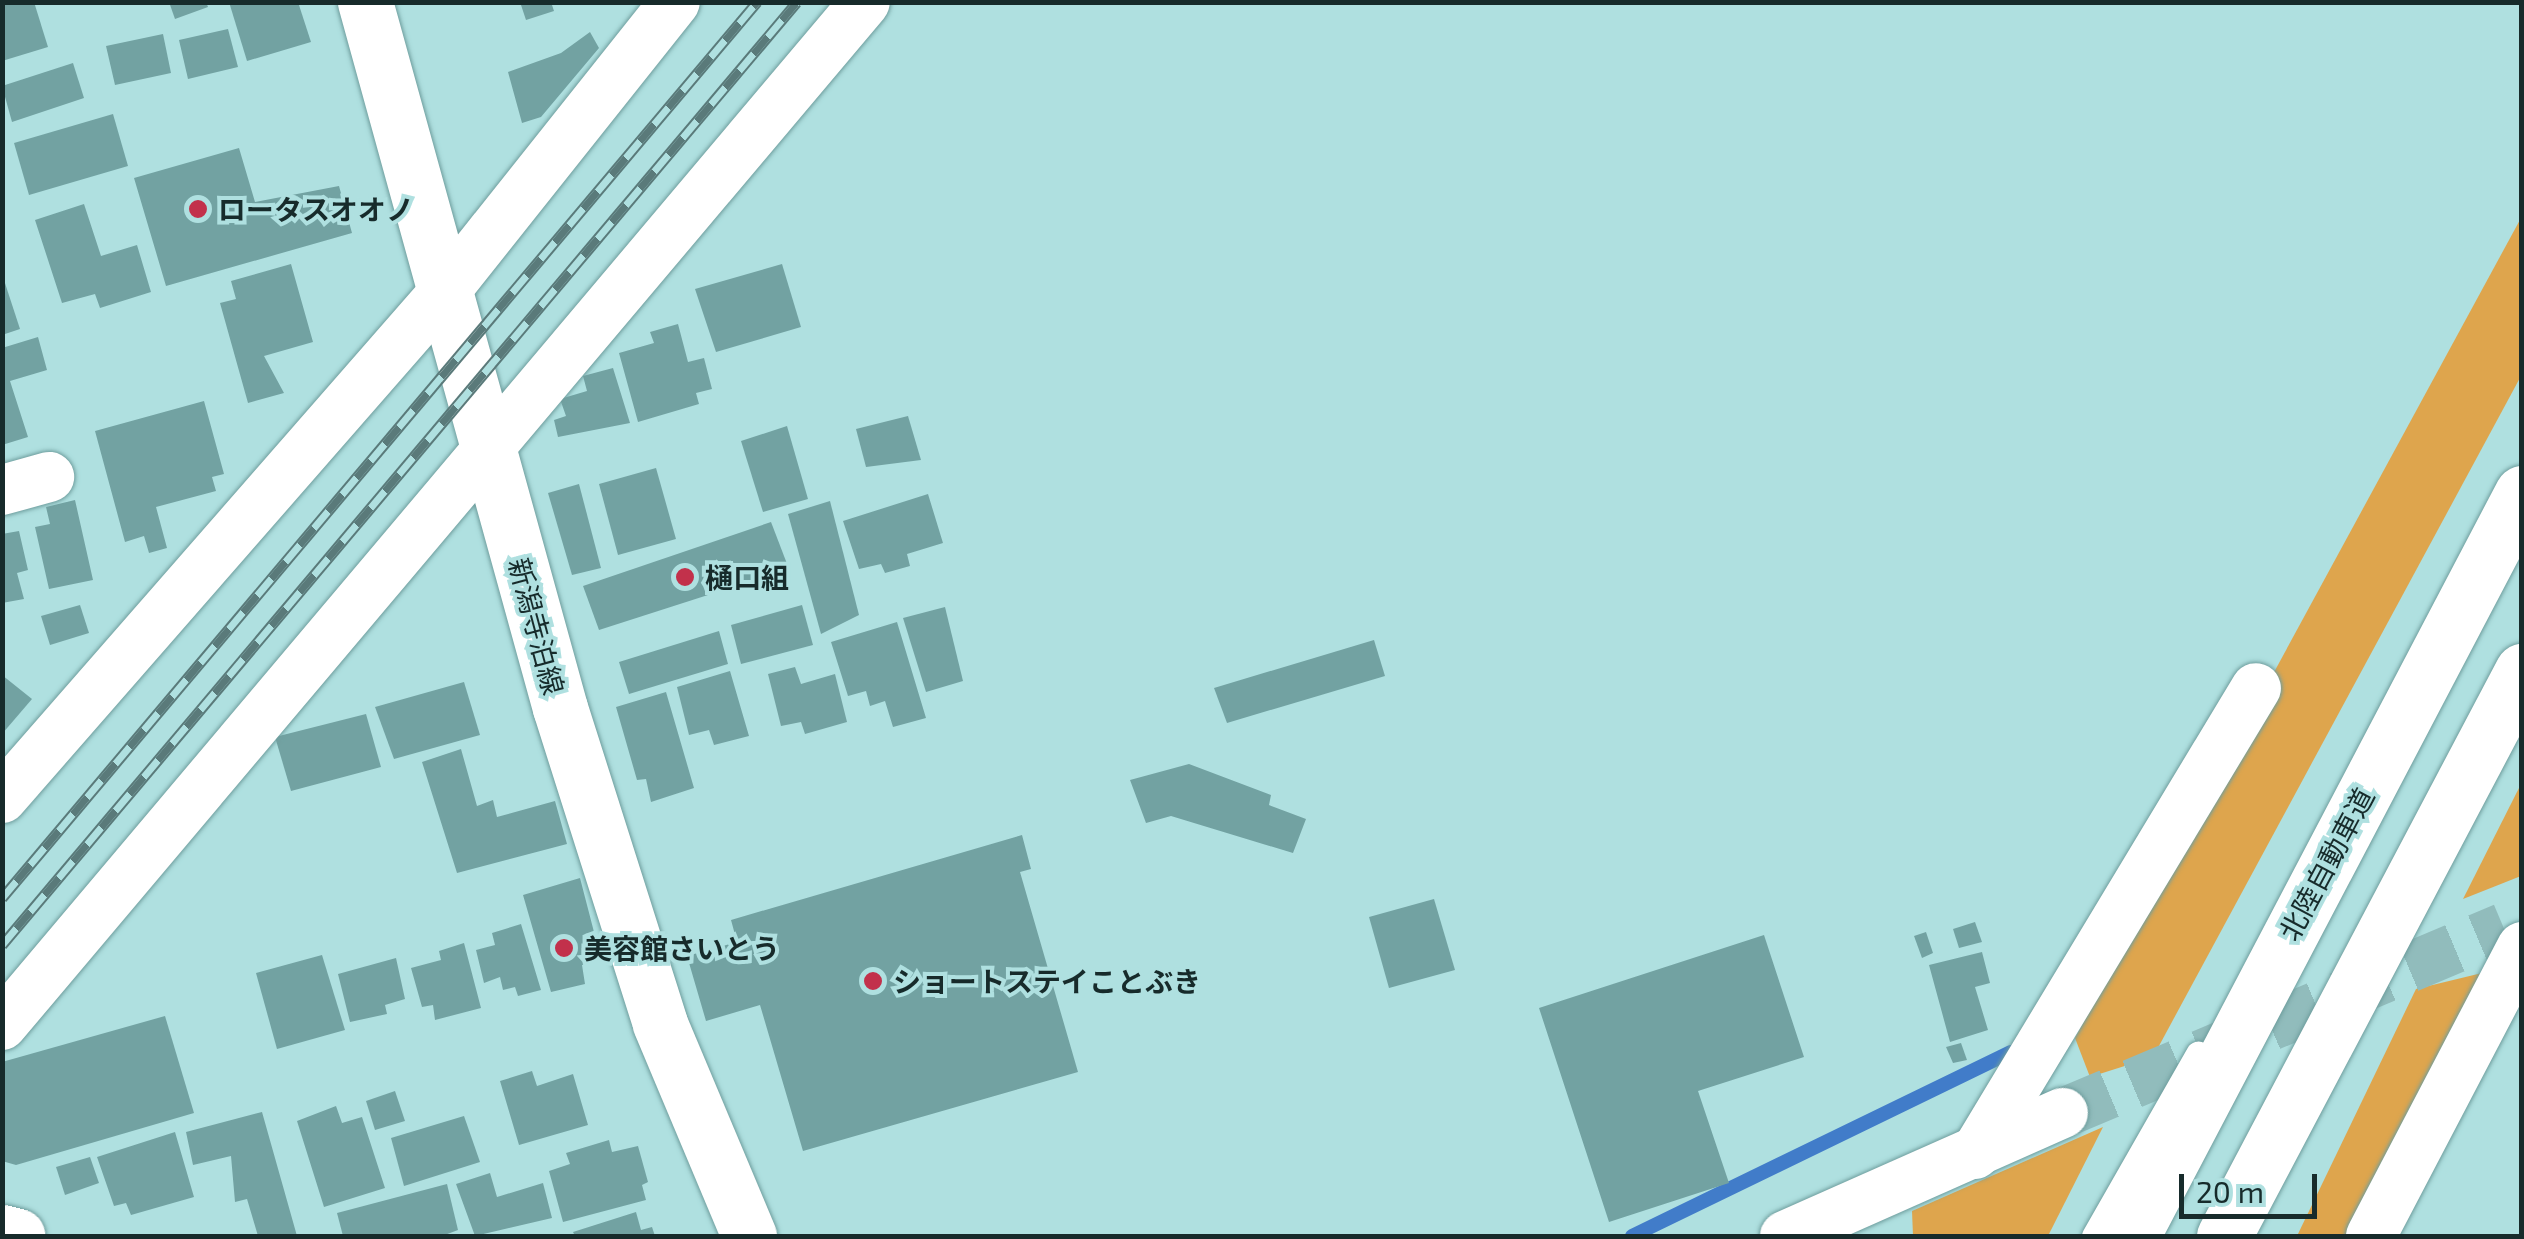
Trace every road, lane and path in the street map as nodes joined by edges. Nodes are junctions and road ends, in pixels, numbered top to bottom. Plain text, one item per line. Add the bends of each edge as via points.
1 (365, 2) edge
2 (674, 2) edge
3 (865, 2) edge
4 (445, 290) junction
5 (489, 451) junction
6 (2522, 492) edge
7 (2442, 643) junction
8 (2522, 672) edge
9 (2256, 688) dead end
10 (2, 798) edge
11 (2516, 931) edge
12 (2, 1026) edge
13 (2329, 1039) junction
14 (2063, 1113) tunnel mouth
15 (1975, 1154) junction
16 (2, 1232) edge
17 (18, 1236) edge
18 (749, 1236) edge
19 (1785, 1236) edge
20 (2094, 1236) edge
21 (2132, 1236) edge
22 (2224, 1236) edge
23 (2241, 1236) edge
24 (2371, 1236) edge

1 - 4 main road, 新潟寺泊線
2 - 4 street
3 - 5 street
4 - 5 main road, 新潟寺泊線
4 - 10 street
5 - 12 street
5 - 18 main road, 新潟寺泊線 via 560,708 660,1024
6 - 7 main road, 北陸自動車道
7 - 20 lane
7 - 21 main road, 北陸自動車道
8 - 13 main road
9 - 15 street
11 - 24 street
13 - 22 main road
13 - 23 lane
14 - 15 street
15 - 19 street
16 - 17 main road

